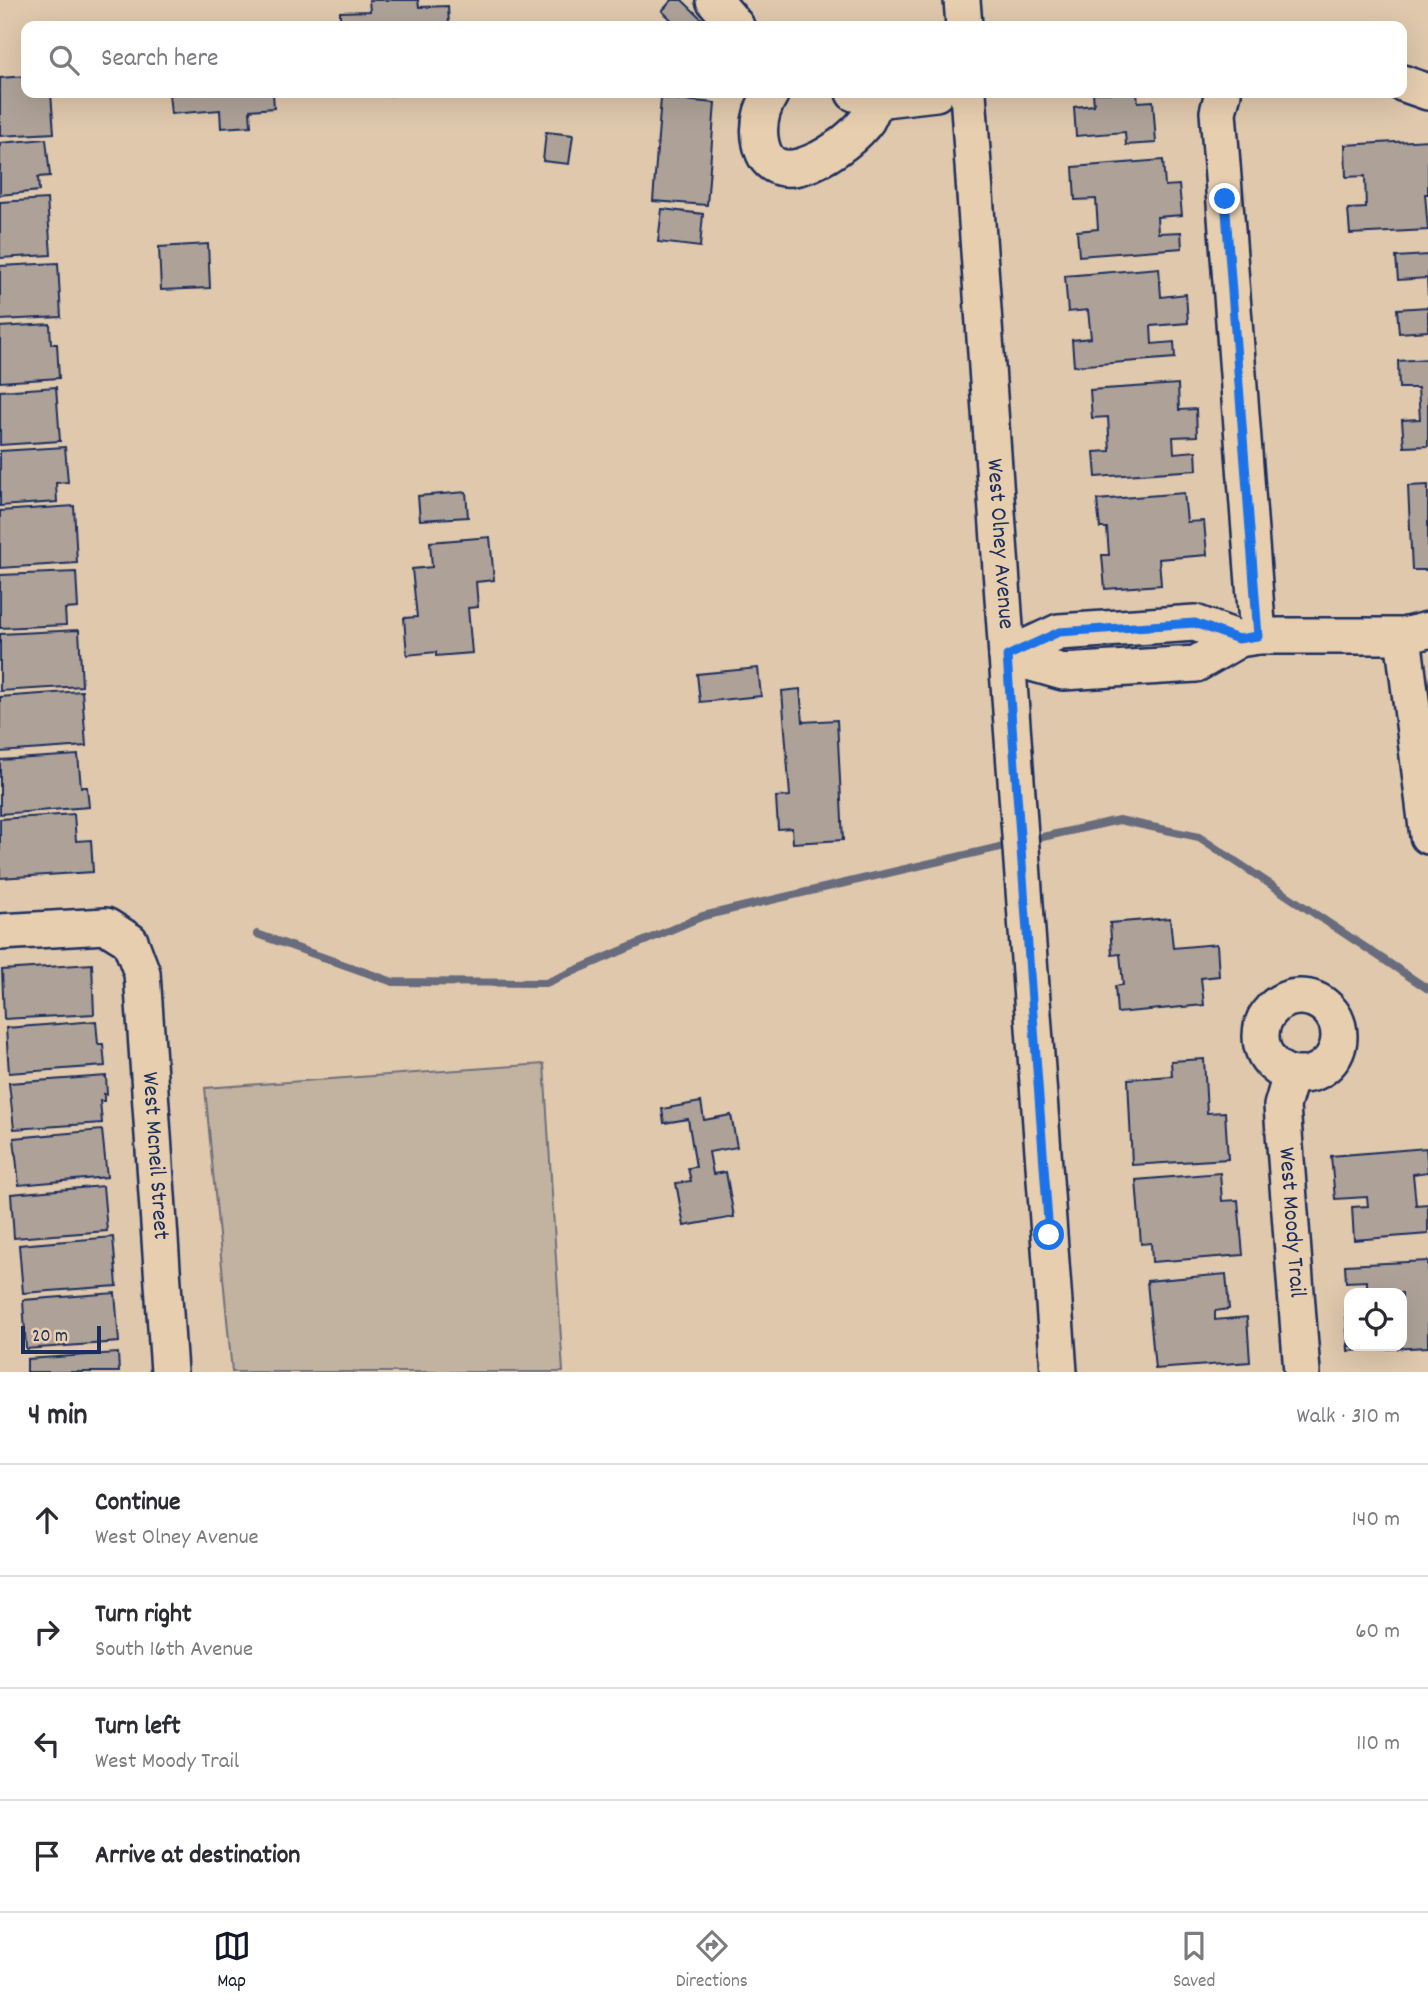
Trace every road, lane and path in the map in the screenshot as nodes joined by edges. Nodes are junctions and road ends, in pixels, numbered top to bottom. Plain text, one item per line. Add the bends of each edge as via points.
1 (714, 0) edge
2 (962, 0) edge
3 (732, 21) edge
4 (964, 21) edge
5 (1407, 85) edge
6 (1428, 92) edge
7 (768, 98) edge
8 (865, 98) edge
9 (968, 98) edge
10 (1222, 98) edge
11 (1248, 637) junction
12 (1413, 645) edge
13 (1007, 656) junction
14 (1428, 836) edge
15 (0, 932) edge
16 (1291, 1075) dead end
17 (169, 1372) edge
18 (1059, 1372) edge
19 (1302, 1372) edge

1 - 3 street
2 - 4 street
5 - 6 street
7 - 8 street via 758,133 764,158 776,168 794,168 841,145 866,121
9 - 13 street, West Olney Avenue
10 - 11 street via 1218,112
11 - 12 street
11 - 13 street via 1196,664 1063,672
12 - 14 street via 1417,745
13 - 18 street, West Olney Avenue
15 - 17 street, West Mcneil Street via 106,926 131,941 142,973
16 - 19 street, West Moody Trail via 1282,1106

